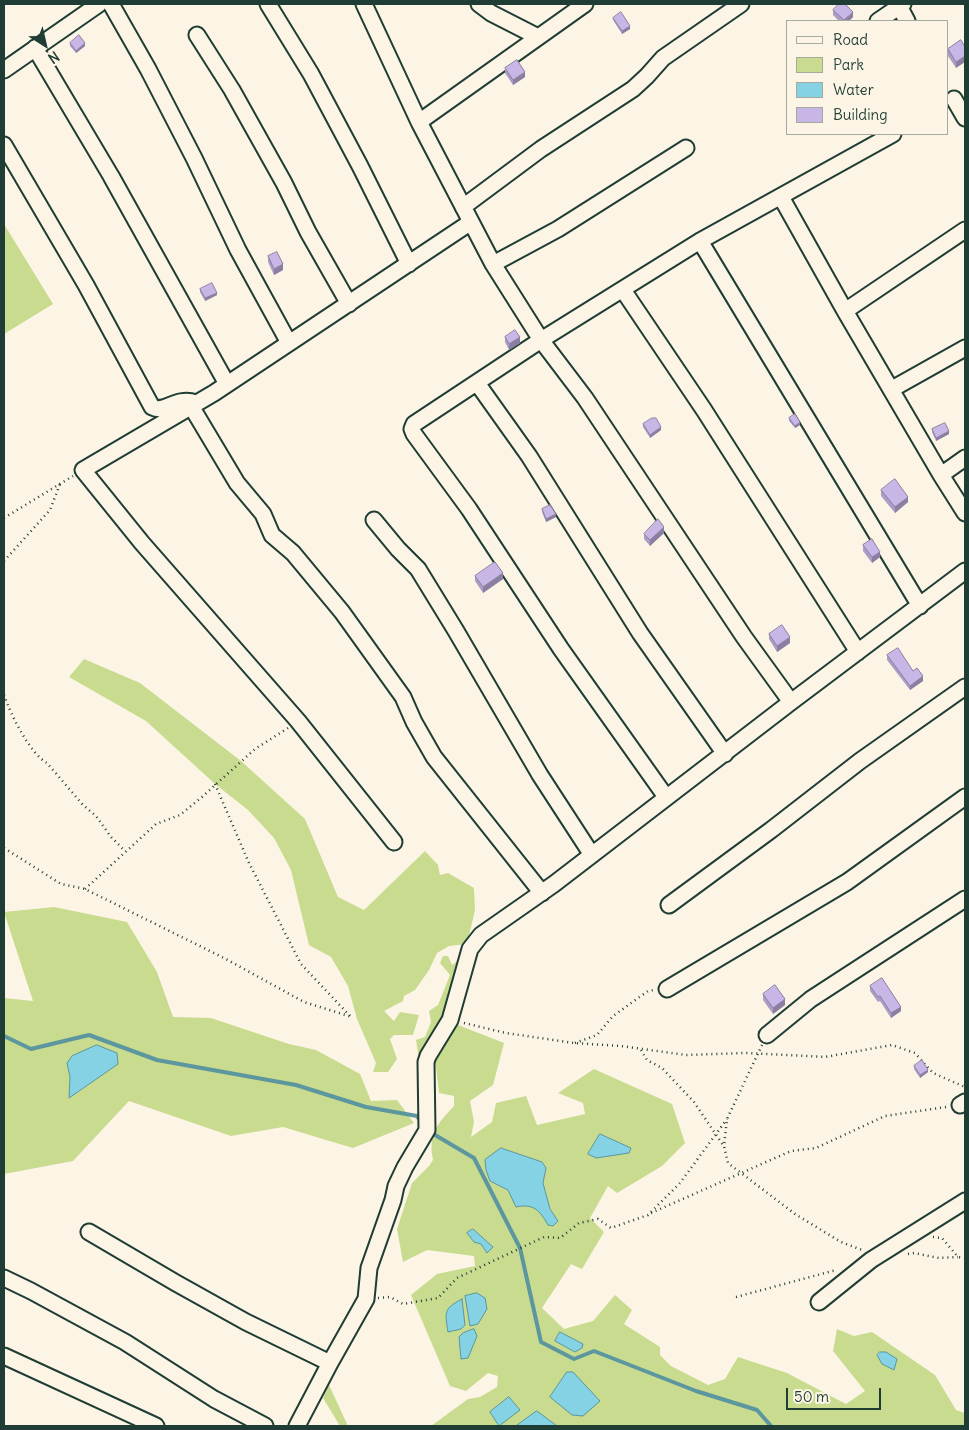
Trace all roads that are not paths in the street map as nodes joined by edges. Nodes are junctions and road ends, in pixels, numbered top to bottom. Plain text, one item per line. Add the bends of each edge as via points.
1 (99, 4) edge
2 (111, 4) edge
3 (268, 4) edge
4 (364, 4) edge
5 (479, 4) edge
6 (585, 4) edge
7 (741, 4) edge
8 (900, 5) edge
9 (879, 20) edge
10 (907, 20) edge
11 (197, 35) dead end
12 (538, 37) junction
13 (35, 48) junction
14 (4, 70) edge
15 (956, 98) edge
16 (965, 118) edge
17 (419, 122) junction
18 (891, 135) edge
19 (4, 145) edge
20 (686, 148) dead end
21 (781, 197) junction
22 (464, 207) junction
23 (471, 222) junction
24 (965, 230) edge
25 (700, 241) junction
26 (409, 264) junction
27 (493, 264) junction
28 (623, 290) junction
29 (349, 304) junction
30 (845, 311) junction
31 (541, 340) junction
32 (289, 343) junction
33 (965, 348) edge
34 (477, 383) junction
35 (227, 384) junction
36 (892, 389) junction
37 (194, 404) junction
38 (965, 458) edge
39 (941, 475) junction
40 (965, 513) edge
41 (374, 520) dead end
42 (965, 571) edge
43 (920, 606) junction
44 (858, 652) junction
45 (965, 687) edge
46 (790, 702) junction
47 (725, 754) junction
48 (666, 797) junction
49 (965, 797) edge
50 (394, 842) dead end
51 (592, 855) junction
52 (542, 892) junction
53 (965, 899) edge
54 (668, 905) dead end
55 (667, 989) road end
56 (767, 1035) road end
57 (965, 1202) edge
58 (89, 1232) dead end
59 (4, 1278) edge
60 (819, 1302) dead end
61 (4, 1356) edge
62 (330, 1363) junction
63 (156, 1426) edge
64 (265, 1426) edge
65 (297, 1426) edge

1 - 13 street
2 - 32 street via 148,69 238,250
3 - 26 street via 311,74
4 - 17 street
5 - 12 street
6 - 12 street
7 - 22 street via 663,58 633,89 541,149
8 - 9 street
8 - 10 street
11 - 29 street via 232,90
12 - 17 street
13 - 14 street
13 - 35 street
15 - 16 street
17 - 22 street
18 - 21 street
19 - 37 street via 86,285 152,408 162,409 182,400
20 - 27 street via 558,229
21 - 25 street
21 - 30 street
22 - 23 street
23 - 26 street
23 - 27 street
24 - 30 street
25 - 28 street
25 - 43 street
26 - 29 street
27 - 31 street
28 - 31 street
28 - 44 street via 704,410
29 - 32 street
30 - 36 street
31 - 34 street
31 - 46 street via 585,398
32 - 35 street
33 - 36 street
34 - 47 street via 529,456 640,633
34 - 48 street via 414,424 414,434
35 - 37 street
36 - 39 street
37 - 50 street via 83,470 142,543 298,721
37 - 52 street via 237,483 262,514 272,535 292,553 342,612 403,697 434,757
38 - 39 street
39 - 40 street
41 - 51 street via 418,569 522,746
42 - 43 street
43 - 44 street
44 - 46 street
45 - 54 street
46 - 47 street
47 - 48 street
48 - 51 street
49 - 55 street via 847,882
51 - 52 street
52 - 62 street via 481,935 470,949 450,1020 426,1062 427,1130 396,1186 369,1268 366,1299
53 - 56 street via 811,999
57 - 60 street via 876,1257
58 - 62 street via 246,1322
59 - 64 street via 125,1342 214,1399
61 - 63 street
62 - 65 street

